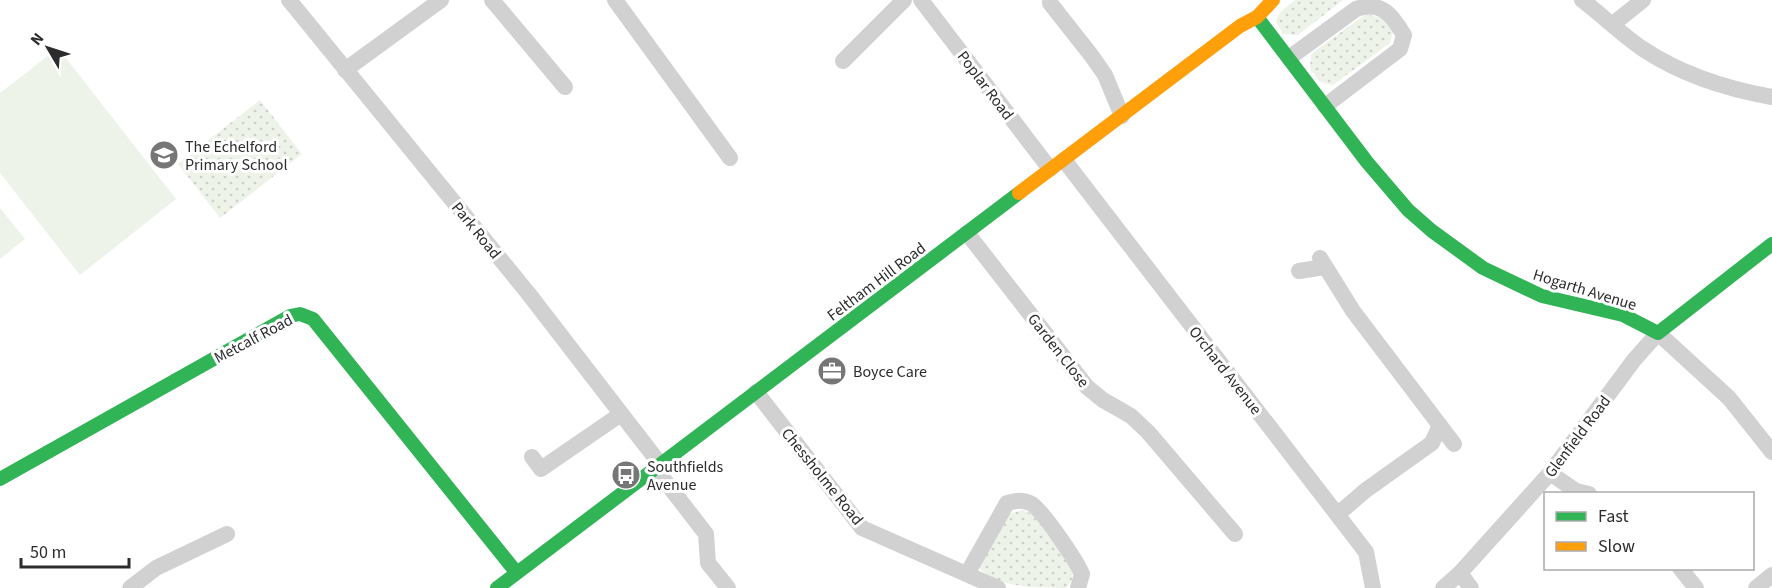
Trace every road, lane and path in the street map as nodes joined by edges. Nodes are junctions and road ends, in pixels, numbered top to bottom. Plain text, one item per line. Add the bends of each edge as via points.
1 (289, 0) edge
2 (441, 0) edge
3 (492, 0) edge
4 (615, 0) edge
5 (904, 0) edge
6 (921, 0) edge
7 (1273, 0) edge
8 (1582, 0) edge
9 (1643, 0) edge
10 (1050, 3) dead end
11 (1257, 17) junction
12 (1612, 24) junction
13 (1289, 58) junction
14 (843, 60) dead end
15 (345, 70) junction
16 (565, 87) dead end
17 (1772, 97) edge
18 (1325, 106) junction
19 (1122, 116) junction
20 (730, 158) dead end
21 (1057, 164) junction
22 (967, 233) junction
23 (1772, 244) edge
24 (1299, 271) dead end
25 (1658, 333) junction
26 (756, 392) junction
27 (621, 414) junction
28 (1440, 425) junction
29 (1454, 444) dead end
30 (1772, 452) edge
31 (532, 457) dead end
32 (657, 466) junction
33 (1550, 473) junction
34 (1, 475) edge
35 (1580, 492) edge
36 (1338, 514) junction
37 (227, 534) dead end
38 (1235, 534) dead end
39 (1682, 570) edge
40 (1460, 573) junction
41 (967, 574) junction
42 (1772, 575) edge
43 (511, 581) edge
44 (130, 588) edge
45 (728, 588) edge
46 (998, 588) edge
47 (1078, 588) edge
48 (1373, 588) edge
49 (1443, 588) edge
50 (1471, 588) edge
51 (1696, 588) edge
52 (1756, 588) edge

1 - 15 street, Park Road
2 - 15 street
3 - 16 street
4 - 20 street
5 - 14 street
6 - 21 street, Poplar Road
7 - 11 street, Feltham Hill Road
8 - 12 street
9 - 12 street
10 - 19 street via 1105,75
11 - 13 street, Hogarth Avenue
11 - 19 street, Feltham Hill Road
12 - 17 street via 1642,49 1685,73 1735,91
13 - 18 street, Hogarth Avenue
13 - 18 street via 1366,4 1379,6 1394,18 1404,35 1400,49
15 - 27 street, Park Road via 528,293
18 - 25 street, Hogarth Avenue via 1408,210 1483,268 1542,296 1623,315
19 - 21 street, Feltham Hill Road
21 - 22 street, Feltham Hill Road
21 - 36 street, Orchard Avenue
22 - 26 street, Feltham Hill Road
22 - 38 street, Garden Close via 1087,387 1148,432
23 - 25 street
24 - 28 street via 1322,262 1353,311
25 - 30 street via 1729,398
25 - 33 street, Glenfield Road
26 - 32 street, Feltham Hill Road
26 - 41 street, Chessholme Road via 862,528
27 - 31 street via 541,469
27 - 32 street, Park Road
28 - 29 street
28 - 36 street via 1432,444
32 - 43 street, Feltham Hill Road
32 - 45 street via 706,534 708,563
33 - 35 street
33 - 40 street, Glenfield Road
34 - 43 street, Metcalf Road via 300,314 313,319
36 - 48 street, Orchard Avenue via 1366,552
37 - 44 street via 156,567
39 - 51 street
40 - 49 street, Glenfield Road
40 - 50 street
41 - 46 street, Chessholme Road
41 - 47 street via 1007,503 1020,499 1033,504 1075,559 1082,574
42 - 52 street

